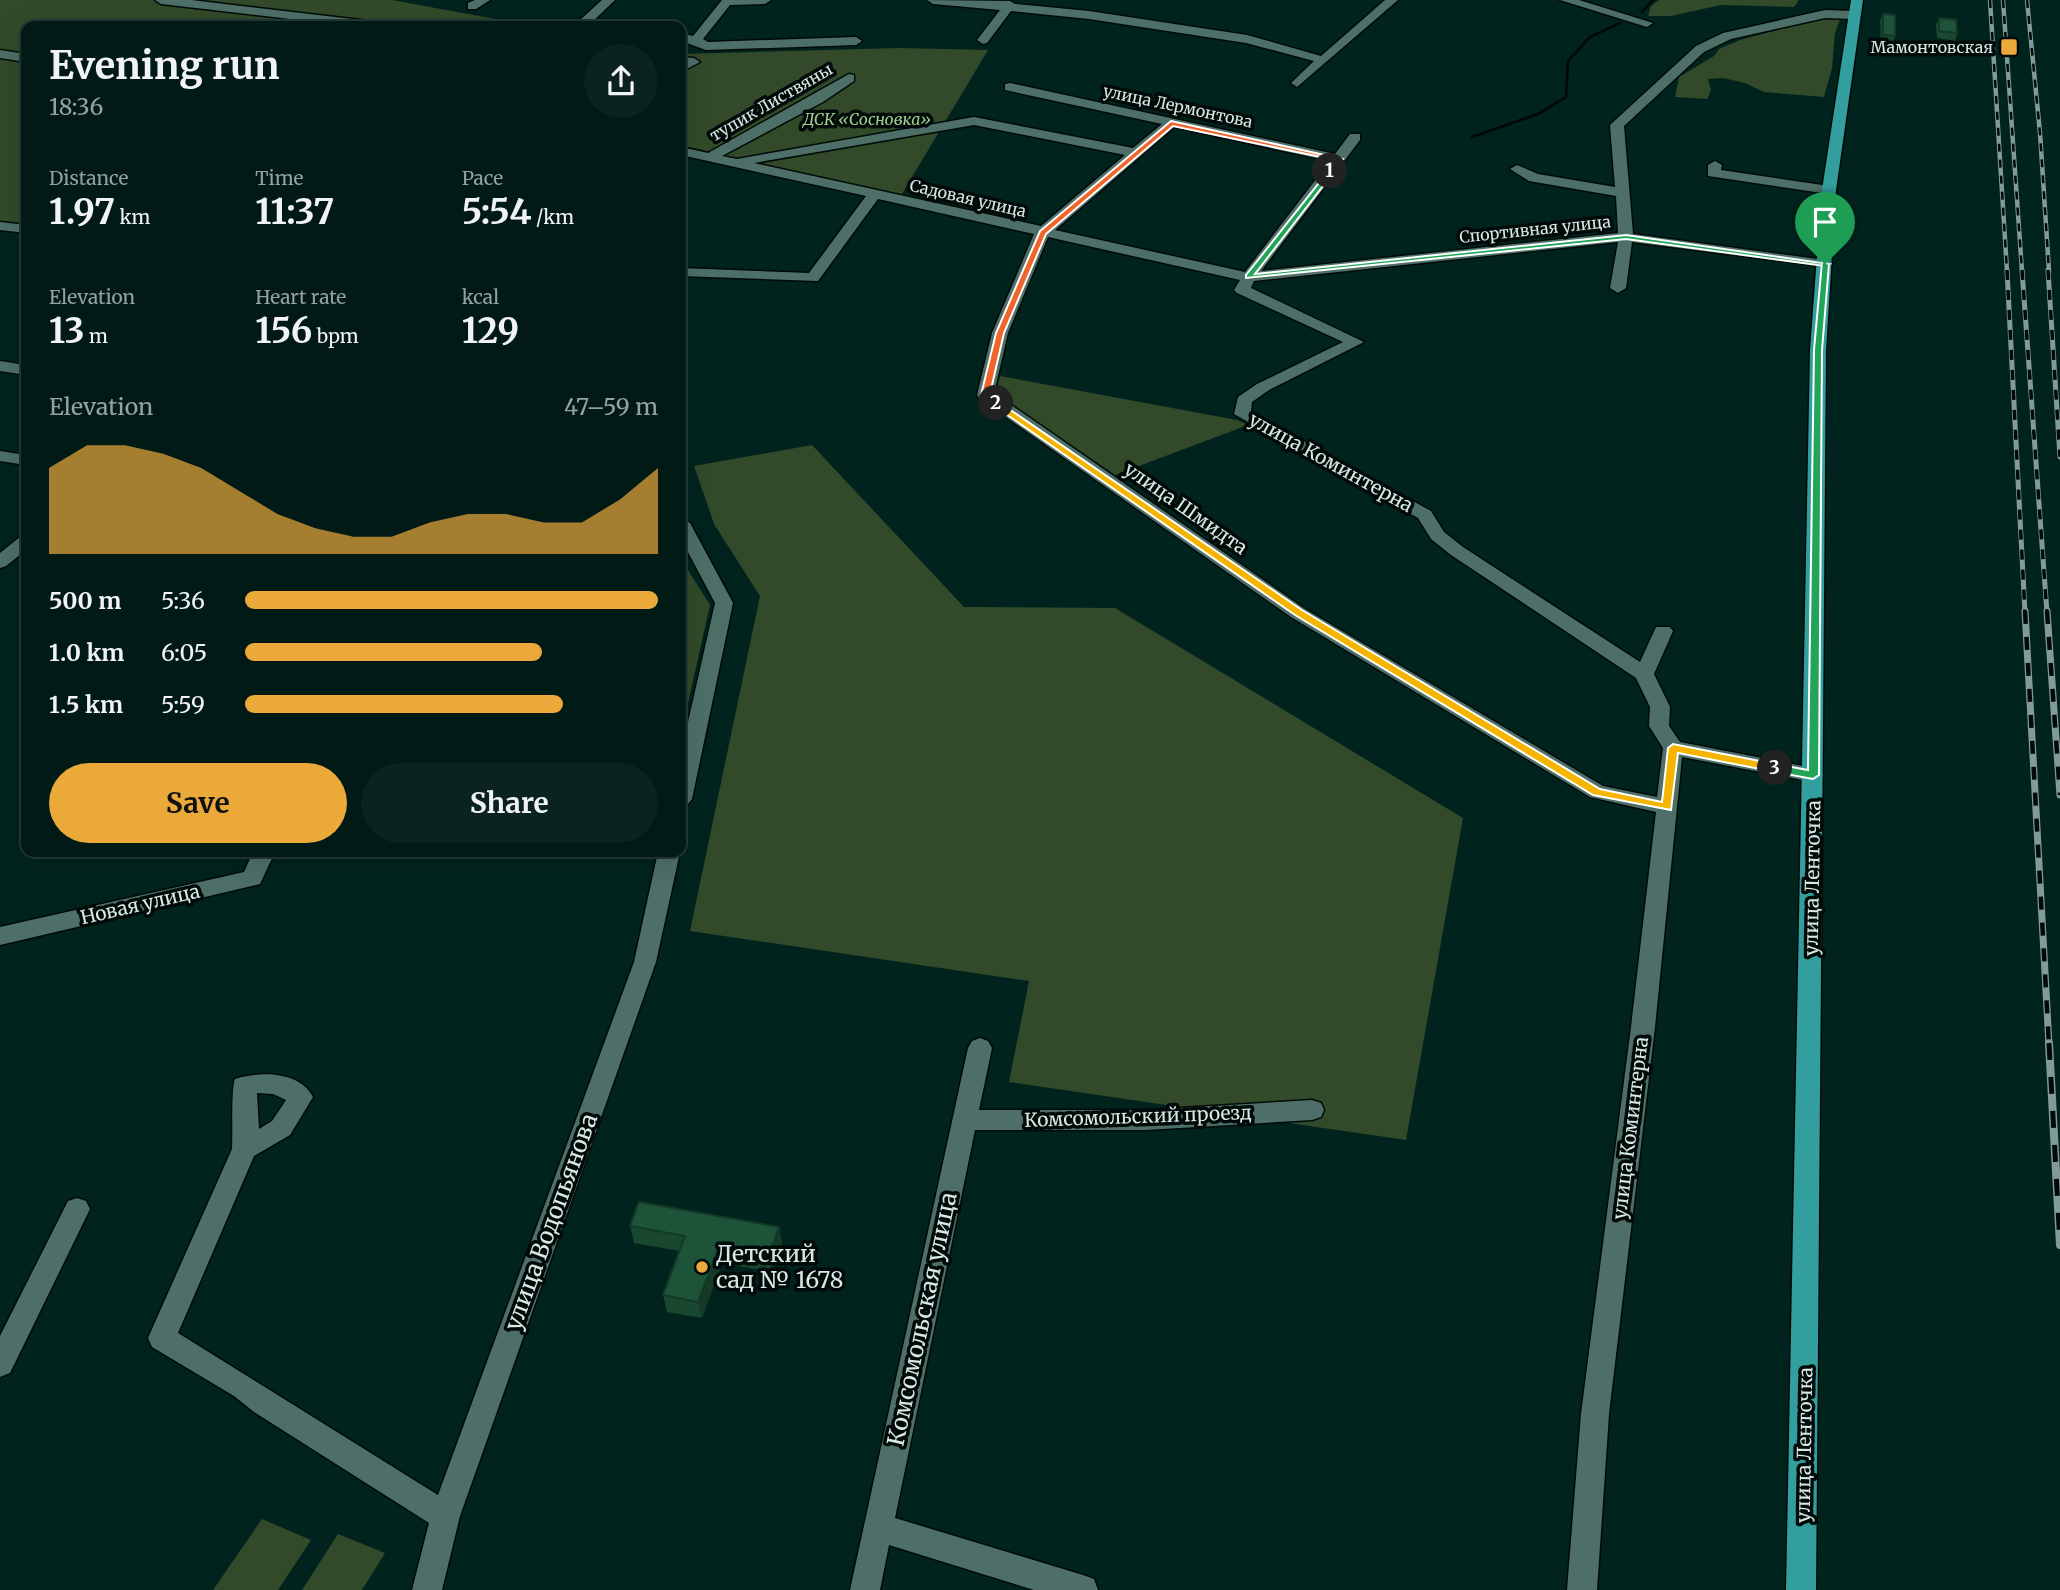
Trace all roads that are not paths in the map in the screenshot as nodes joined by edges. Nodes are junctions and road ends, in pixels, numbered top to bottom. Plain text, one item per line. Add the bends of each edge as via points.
1 (161, 0) edge
2 (484, 0) edge
3 (609, 0) edge
4 (765, 0) edge
5 (933, 0) edge
6 (1374, 0) edge
7 (1566, 0) edge
8 (1857, 0) edge
9 (728, 1) edge
10 (1390, 2) edge
11 (1010, 5) junction
12 (472, 6) dead end
13 (1853, 15) junction
14 (336, 21) edge
15 (584, 21) edge
16 (1647, 23) dead end
17 (686, 38) edge
18 (696, 40) junction
19 (984, 40) dead end
20 (856, 41) dead end
21 (0, 54) edge
22 (21, 57) edge
23 (1323, 60) junction
24 (849, 78) dead end
25 (1297, 83) dead end
26 (1010, 87) dead end
27 (1171, 123) junction
28 (1355, 137) dead end
29 (686, 152) edge
30 (1136, 153) junction
31 (710, 157) junction
32 (1339, 159) junction
33 (733, 163) junction
34 (1715, 165) dead end
35 (1517, 169) dead end
36 (1829, 190) junction
37 (1624, 193) junction
38 (874, 195) junction
39 (0, 226) edge
40 (21, 228) edge
41 (1042, 233) junction
42 (1626, 237) junction
43 (1825, 264) junction
44 (686, 272) edge
45 (1249, 277) junction
46 (1618, 288) dead end
47 (0, 366) edge
48 (21, 369) edge
49 (0, 456) edge
50 (21, 459) edge
51 (686, 532) edge
52 (21, 545) edge
53 (1, 560) edge
54 (21, 563) edge
55 (1664, 631) dead end
56 (1644, 674) junction
57 (687, 740) edge
58 (1673, 748) junction
59 (1813, 775) junction
60 (1667, 807) junction
61 (262, 857) edge
62 (668, 857) edge
63 (0, 936) edge
64 (980, 1048) dead end
65 (1312, 1110) dead end
66 (964, 1120) junction
67 (245, 1149) dead end
68 (76, 1209) dead end
69 (0, 1364) edge
70 (445, 1516) junction
71 (877, 1527) junction
72 (427, 1590) edge
73 (865, 1590) edge
74 (1083, 1590) edge
75 (1582, 1590) edge
76 (1801, 1590) edge

1 - 14 street
2 - 12 street
3 - 15 street
4 - 9 street
5 - 11 street
6 - 10 street
7 - 16 street
8 - 13 main road, улица Ленточка
9 - 18 street
10 - 23 street
11 - 19 street
11 - 23 street via 1247,39
13 - 36 main road, улица Ленточка
13 - 37 street via 1825,14 1727,37 1700,49 1617,125
17 - 18 street
18 - 20 street via 706,46
21 - 22 street
23 - 25 street
24 - 31 street, тупик Листвяны
26 - 27 street, улица Лермонтова
27 - 30 street, улица Шмидта
27 - 32 street, улица Лермонтова
28 - 32 street
29 - 31 street, Садовая улица
30 - 33 street via 974,121
30 - 41 street, улица Шмидта
31 - 33 street, Садовая улица
32 - 45 street
33 - 38 street, Садовая улица
34 - 36 street via 1713,173
35 - 37 street via 1534,178
36 - 43 main road, улица Ленточка
37 - 42 street
38 - 41 street, Садовая улица
38 - 44 street via 813,278
39 - 40 street
41 - 45 street, Садовая улица
41 - 60 street, улица Шмидта via 1000,333 985,395 1298,613 1597,792
42 - 43 street, Спортивная улица
42 - 45 street, Спортивная улица
42 - 46 street
43 - 59 main road, улица Ленточка via 1818,350
45 - 56 street, улица Коминтерна via 1242,290 1356,342 1263,387 1244,400 1242,414 1425,514 1437,535 1457,551
47 - 48 street
49 - 50 street
51 - 57 street via 724,604
52 - 53 street
53 - 54 street
55 - 56 street
56 - 58 street, улица Коминтерна via 1660,706 1659,726
58 - 59 street
58 - 60 street, улица Коминтерна
59 - 76 main road, улица Ленточка
60 - 75 street, улица Коминтерна via 1595,1414
61 - 63 street, Новая улица via 252,878
62 - 70 street, улица Водопьянова via 645,962
64 - 66 street, Комсомольская улица
65 - 66 street, Комсомольский проезд via 1146,1120
66 - 71 street, Комсомольская улица
67 - 70 street via 162,1338
68 - 69 street
70 - 72 street, улица Водопьянова
71 - 73 street, Комсомольская улица
71 - 74 street

